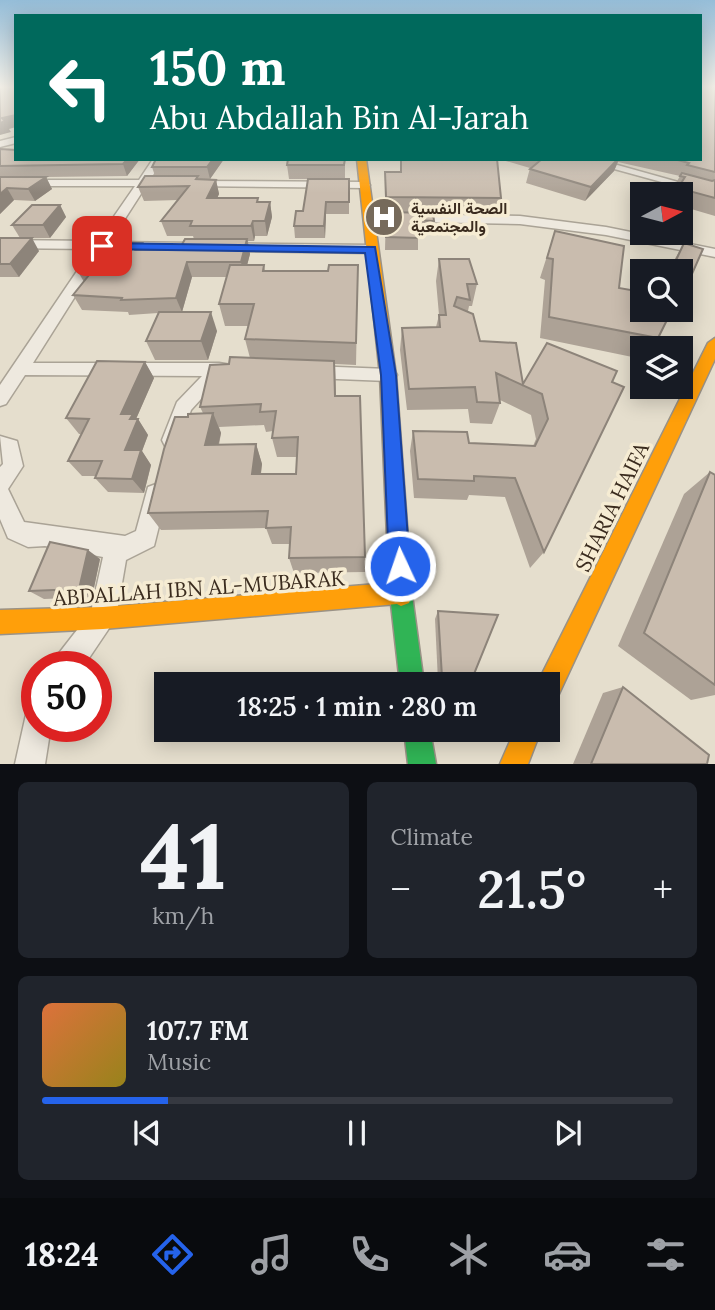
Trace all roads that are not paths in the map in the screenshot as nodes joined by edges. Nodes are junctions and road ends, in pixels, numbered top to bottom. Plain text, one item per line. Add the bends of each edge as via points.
1 (157, 161) edge
2 (361, 161) edge
3 (591, 161) edge
4 (142, 182) junction
5 (0, 183) edge
6 (365, 185) junction
7 (704, 190) edge
8 (369, 218) junction
9 (0, 244) edge
10 (102, 246) junction
11 (370, 249) junction
12 (715, 254) edge
13 (715, 343) edge
14 (19, 369) junction
15 (219, 369) junction
16 (246, 370) edge
17 (301, 372) edge
18 (388, 375) junction
19 (0, 399) edge
20 (0, 444) edge
21 (0, 483) edge
22 (0, 494) edge
23 (116, 548) junction
24 (401, 593) junction
25 (103, 618) junction
26 (0, 622) edge
27 (78, 651) edge
28 (411, 672) edge
29 (556, 672) edge
30 (34, 742) edge
31 (419, 742) edge
32 (523, 742) edge
33 (30, 764) edge
34 (422, 764) edge
35 (514, 764) edge

1 - 4 street
2 - 6 main road
3 - 7 street
4 - 5 street
4 - 6 street
4 - 10 street
6 - 8 main road
8 - 11 main road
8 - 12 street via 520,220 606,231
9 - 10 street
10 - 11 street
10 - 14 street
11 - 18 main road
13 - 29 main road, SHARIA HAIFA
14 - 15 street
14 - 19 street
15 - 16 street
15 - 23 street via 183,407 146,538
17 - 18 street
18 - 24 main road
20 - 21 street via 10,447 13,466
22 - 23 street via 16,530 28,536
23 - 25 street
24 - 25 main road, ABDALLAH IBN AL-MUBARAK
24 - 28 main road
25 - 26 main road, ABDALLAH IBN AL-MUBARAK
25 - 27 street
30 - 33 street
31 - 34 main road
32 - 35 main road

